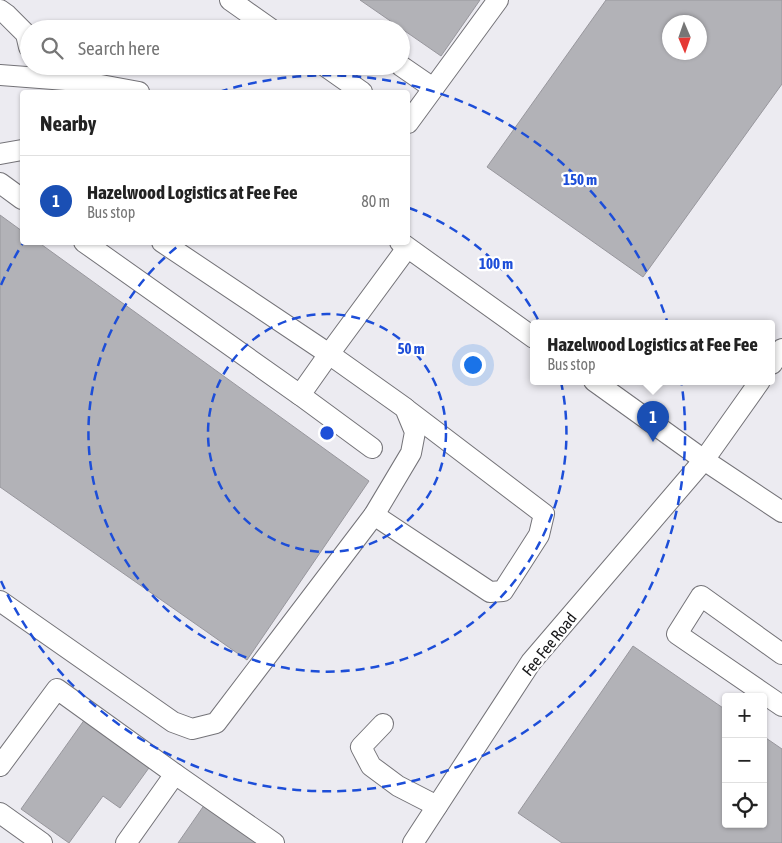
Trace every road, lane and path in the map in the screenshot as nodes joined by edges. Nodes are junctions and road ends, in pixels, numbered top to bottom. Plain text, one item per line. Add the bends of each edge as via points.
1 (230, 0) edge
2 (498, 0) edge
3 (0, 10) edge
4 (258, 20) edge
5 (20, 28) edge
6 (410, 72) edge
7 (20, 73) edge
8 (0, 75) edge
9 (47, 75) edge
10 (341, 75) edge
11 (433, 88) junction
12 (128, 90) edge
13 (360, 90) edge
14 (410, 120) edge
15 (20, 150) edge
16 (0, 154) edge
17 (0, 183) edge
18 (20, 198) edge
19 (88, 245) edge
20 (166, 245) edge
21 (404, 245) edge
22 (530, 335) edge
23 (782, 349) edge
24 (329, 354) junction
25 (775, 360) edge
26 (600, 385) edge
27 (757, 385) edge
28 (300, 395) junction
29 (405, 408) junction
30 (372, 448) dead end
31 (704, 460) junction
32 (782, 512) edge
33 (374, 515) junction
34 (0, 601) edge
35 (782, 654) edge
36 (782, 706) edge
37 (383, 724) dead end
38 (0, 766) edge
39 (175, 774) junction
40 (437, 806) junction
41 (0, 813) edge
42 (42, 843) edge
43 (126, 843) edge
44 (274, 843) edge
45 (412, 843) edge

1 - 4 street
2 - 11 street
3 - 5 street
6 - 11 street
7 - 8 street
9 - 12 street
10 - 13 street
11 - 14 street
15 - 16 street
17 - 18 street
19 - 28 street
20 - 24 street
21 - 22 street
21 - 24 street
23 - 25 street
24 - 28 street
24 - 29 street
26 - 31 street
27 - 31 street, Fee Fee Road
28 - 30 street
29 - 33 street via 415,432 411,453
29 - 33 street via 544,514 539,535 503,590 490,592
31 - 32 street
31 - 40 street, Fee Fee Road via 531,662
33 - 34 street via 216,723 192,729 173,722
35 - 36 street via 701,596 677,634
37 - 40 street via 361,746 371,766 398,786
38 - 39 street via 57,689
39 - 43 street
39 - 44 street
40 - 45 street, Fee Fee Road
41 - 42 street

